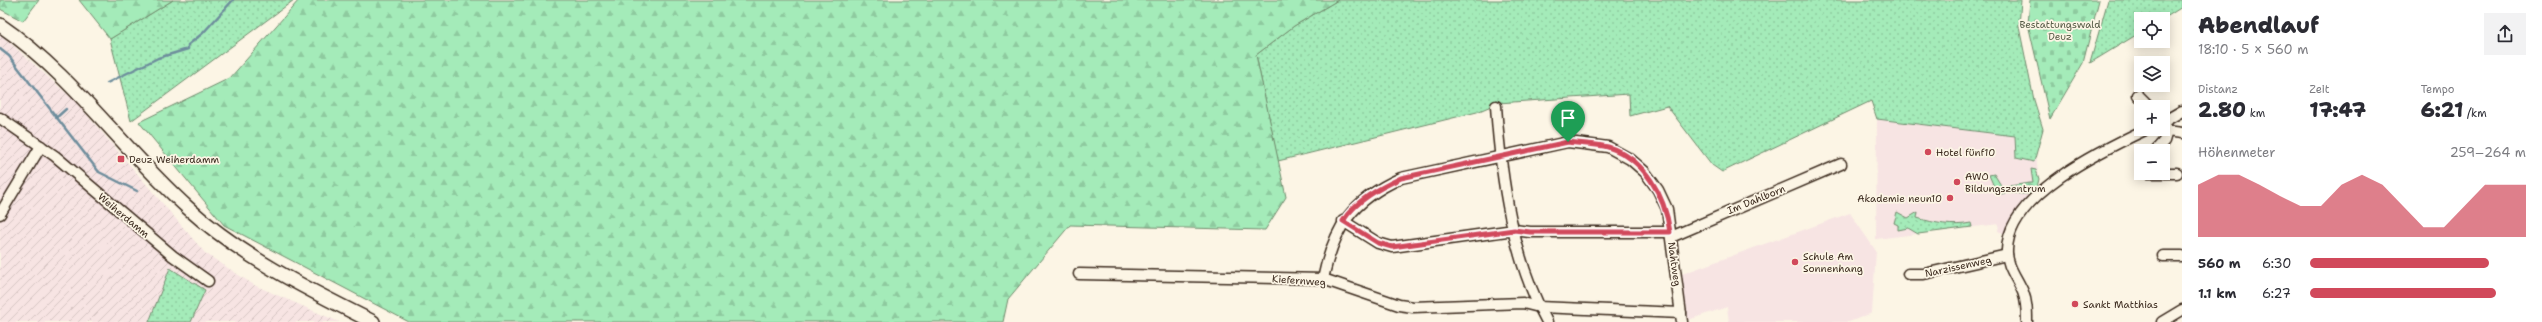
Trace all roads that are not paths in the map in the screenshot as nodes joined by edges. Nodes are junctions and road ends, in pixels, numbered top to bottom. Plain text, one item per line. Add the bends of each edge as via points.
1 (0, 25) edge
2 (2138, 95) dead end
3 (2143, 100) edge
4 (1496, 106) dead end
5 (2182, 111) edge
6 (0, 118) edge
7 (2170, 119) edge
8 (2170, 126) edge
9 (2182, 133) edge
10 (2134, 135) edge
11 (41, 146) junction
12 (1500, 156) junction
13 (1841, 164) dead end
14 (2170, 173) edge
15 (2177, 173) dead end
16 (0, 214) edge
17 (1343, 221) junction
18 (1514, 230) junction
19 (1671, 234) junction
20 (2007, 255) junction
21 (2163, 256) dead end
22 (2182, 256) edge
23 (1079, 274) dead end
24 (1908, 274) dead end
25 (1323, 279) junction
26 (208, 281) dead end
27 (1539, 307) junction
28 (2182, 310) edge
29 (1682, 318) edge
30 (373, 322) edge
31 (1547, 322) edge
32 (2027, 322) edge
33 (2162, 322) edge

1 - 30 main road via 50,66 158,180 211,228 266,264
2 - 3 street
4 - 12 street
5 - 7 street
6 - 11 street, Weiherdamm
8 - 9 street
10 - 20 street via 2098,152 2046,186 2014,225 2009,237
11 - 16 street
11 - 26 street, Weiherdamm via 173,256
12 - 17 street, Nahtweg via 1401,178 1380,188 1362,201
12 - 18 street
12 - 19 street, Nahtweg via 1568,142 1608,147 1630,159 1645,172 1667,209
13 - 19 street, Im Dahlborn
14 - 15 street
17 - 18 street via 1378,243 1392,247
17 - 25 street, Nahtweg via 1334,240
18 - 19 street
18 - 27 street
19 - 29 street, Nahtweg
20 - 24 street, Narzissenweg via 1924,274
20 - 32 street via 2026,301
21 - 22 street
23 - 25 street, Kiefernweg
25 - 27 street, Kiefernweg via 1399,305 1413,307 1523,303
27 - 29 street, Kiefernweg
27 - 31 street
28 - 33 street

